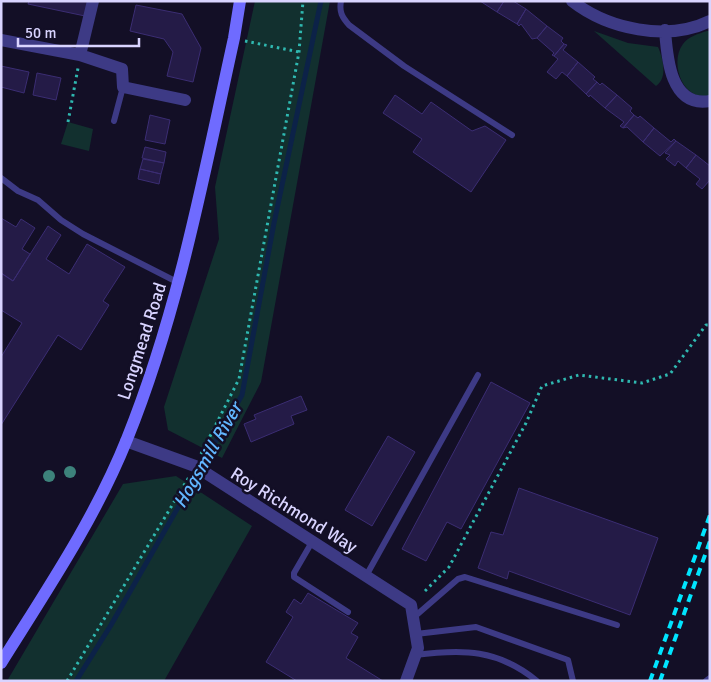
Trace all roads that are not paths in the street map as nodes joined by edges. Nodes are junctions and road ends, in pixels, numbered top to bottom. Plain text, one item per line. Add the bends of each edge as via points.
1 (93, 1) edge
2 (240, 1) edge
3 (341, 1) edge
4 (572, 1) edge
5 (710, 21) edge
6 (665, 30) junction
7 (1, 40) edge
8 (80, 55) junction
9 (123, 87) junction
10 (185, 100) dead end
11 (710, 101) edge
12 (114, 121) dead end
13 (512, 135) dead end
14 (1, 178) edge
15 (180, 283) junction
16 (478, 375) dead end
17 (126, 441) junction
18 (312, 542) junction
19 (366, 576) junction
20 (412, 611) junction
21 (348, 612) dead end
22 (617, 625) dead end
23 (416, 634) junction
24 (415, 655) junction
25 (1, 663) edge
26 (710, 678) edge
27 (406, 681) edge
28 (537, 681) edge
29 (572, 681) edge
30 (706, 681) edge

1 - 8 street
2 - 15 street, Longmead Road
3 - 13 lane via 342,17 349,25 404,66
4 - 6 street via 600,18 633,28
5 - 6 street via 687,29
6 - 11 street via 672,78 685,96
7 - 8 street
8 - 9 street via 122,69
9 - 10 street
9 - 12 lane
14 - 15 lane via 38,200 83,234
15 - 17 street, Longmead Road via 161,348
16 - 19 lane
17 - 18 street, Roy Richmond Way via 196,466
17 - 25 street, Longmead Road via 85,526
18 - 19 street, Roy Richmond Way
18 - 21 lane via 294,578
19 - 20 street, Roy Richmond Way
20 - 22 lane via 458,578 465,577
20 - 23 street
23 - 24 street via 418,648
23 - 29 lane via 476,628 568,660
24 - 27 street
24 - 28 lane via 469,651 514,665
26 - 30 lane

